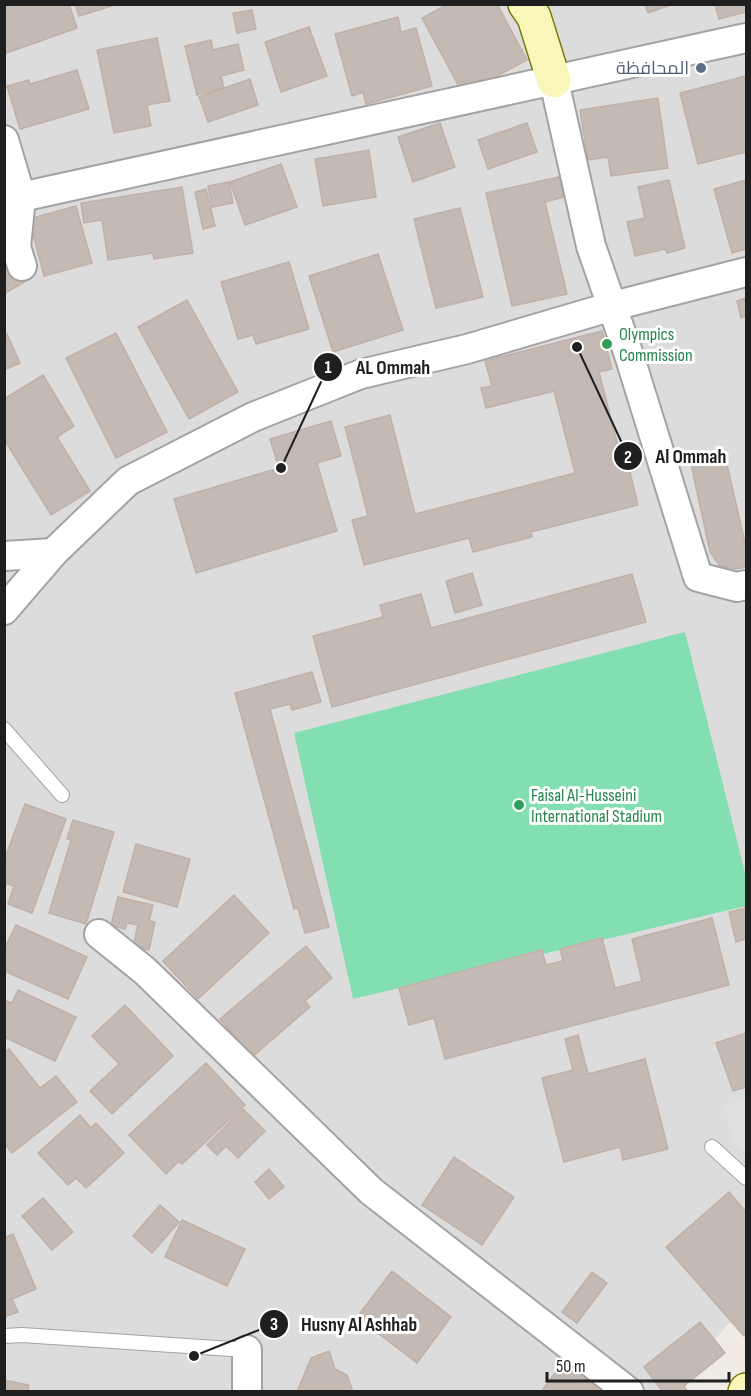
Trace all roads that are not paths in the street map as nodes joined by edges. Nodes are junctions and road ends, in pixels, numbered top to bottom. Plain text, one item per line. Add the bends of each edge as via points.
1 (525, 4) edge
2 (747, 38) edge
3 (554, 81) junction
4 (4, 140) edge
5 (13, 199) edge
6 (22, 266) dead end
7 (747, 272) edge
8 (613, 306) junction
9 (53, 553) junction
10 (4, 556) edge
11 (747, 585) edge
12 (4, 610) edge
13 (4, 729) edge
14 (62, 795) dead end
15 (99, 934) dead end
16 (712, 1147) dead end
17 (747, 1178) edge
18 (4, 1336) edge
19 (247, 1350) joint
20 (247, 1392) edge
21 (629, 1392) edge

1 - 3 street via 534,17
2 - 3 street
3 - 5 street
3 - 8 street via 591,246
4 - 5 street
5 - 6 street via 16,248
7 - 8 street
8 - 9 street via 467,349 361,374 253,417 128,481
8 - 11 street via 698,578 737,587
9 - 10 street
9 - 12 street
13 - 14 lane
15 - 21 street via 145,971 371,1191
16 - 17 lane
18 - 19 lane
19 - 20 street

